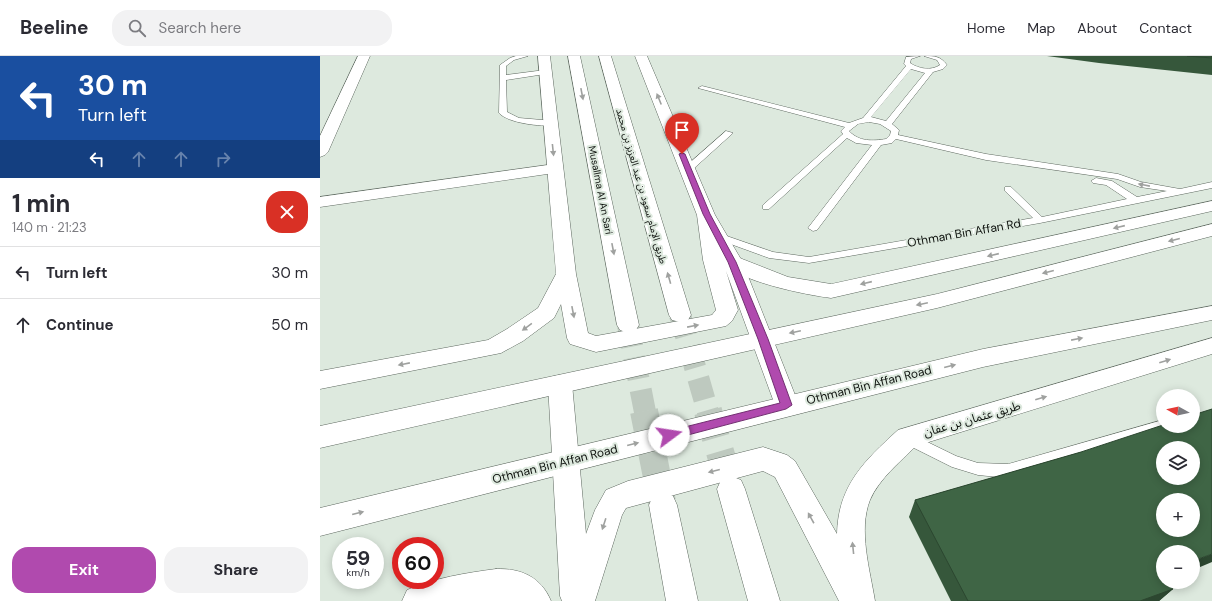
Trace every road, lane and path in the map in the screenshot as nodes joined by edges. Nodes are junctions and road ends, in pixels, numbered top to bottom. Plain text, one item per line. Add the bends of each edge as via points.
1 (364, 56) edge
2 (525, 56) edge
3 (574, 56) edge
4 (605, 56) edge
5 (642, 56) edge
6 (917, 56) edge
7 (927, 56) edge
8 (544, 64) edge
9 (910, 66) junction
10 (931, 70) junction
11 (502, 78) junction
12 (704, 91) dead end
13 (865, 120) junction
14 (551, 123) junction
15 (887, 124) junction
16 (847, 130) junction
17 (729, 133) dead end
18 (892, 139) junction
19 (878, 143) junction
20 (320, 152) edge
21 (555, 169) junction
22 (688, 169) junction
23 (1212, 185) edge
24 (1008, 189) dead end
25 (1183, 191) junction
26 (1136, 201) junction
27 (320, 202) edge
28 (1212, 206) edge
29 (766, 207) dead end
30 (706, 214) junction
31 (1040, 220) junction
32 (813, 228) dead end
33 (1212, 230) edge
34 (718, 236) junction
35 (732, 262) junction
36 (566, 274) junction
37 (1212, 313) edge
38 (680, 315) tunnel mouth
39 (628, 325) tunnel mouth
40 (763, 339) junction
41 (1212, 346) edge
42 (320, 380) edge
43 (560, 384) junction
44 (786, 405) junction
45 (1156, 428) edge
46 (320, 437) edge
47 (907, 438) junction
48 (566, 461) junction
49 (731, 489) tunnel mouth
50 (663, 505) tunnel mouth
51 (320, 522) edge
52 (418, 601) edge
53 (536, 601) edge
54 (578, 601) edge
55 (682, 601) edge
56 (764, 601) edge
57 (858, 601) edge

1 - 20 main road
2 - 11 lane via 505,62
3 -> 39 main road, Musallma Al An Sari
38 -> 4 main road, طريق الإمام سعود بن عبد العزيز بن محمد
22 -> 5 main road
6 - 9 lane via 908,58 906,61
7 - 10 lane via 939,59 944,65
8 - 11 lane
8 - 14 main road
9 - 10 lane
9 - 13 lane
10 - 15 lane
11 - 14 lane via 503,112 507,117
12 - 16 lane
13 - 15 lane
13 - 16 lane
14 -> 21 main road
15 - 18 lane via 895,130
16 - 19 lane via 859,141
16 - 29 lane
17 - 22 lane
18 - 19 lane
25 -> 18 lane via 1140,184 1118,177 986,157
18 - 26 lane via 980,163 1109,183
19 - 32 lane
21 - 27 main road
21 - 36 main road
22 - 30 main road
23 - 25 lane, Othman Bin Affan Rd
24 - 31 lane
25 - 26 lane, Othman Bin Affan Rd
26 - 31 lane, Othman Bin Affan Rd
28 -> 35 main road via 831,291 784,284
30 - 34 main road
36 -> 30 main road via 578,338 586,342 596,344 718,321 727,310 713,260
31 - 34 lane, Othman Bin Affan Rd via 809,260 788,260 762,255
33 -> 40 main road via 937,301
34 - 35 main road
35 - 40 main road
36 -> 42 main road via 546,313 493,347
44 -> 37 main road, Othman Bin Affan Road via 983,358
40 - 43 main road
40 - 44 main road
47 -> 41 main road, طريق عثمان بن عفان
43 - 46 main road
43 - 48 main road
48 -> 44 main road, Othman Bin Affan Road
45 - 47 lane via 1008,471 978,468 952,461
57 -> 47 main road, طريق عثمان بن عفان via 851,525 855,500 879,464
51 -> 48 main road, Othman Bin Affan Road
48 - 54 main road
49 - 56 main road
50 - 55 main road
52 - 53 main road via 496,584 515,586
57 -> 54 main road via 785,470 776,463 764,459 616,499 609,510

